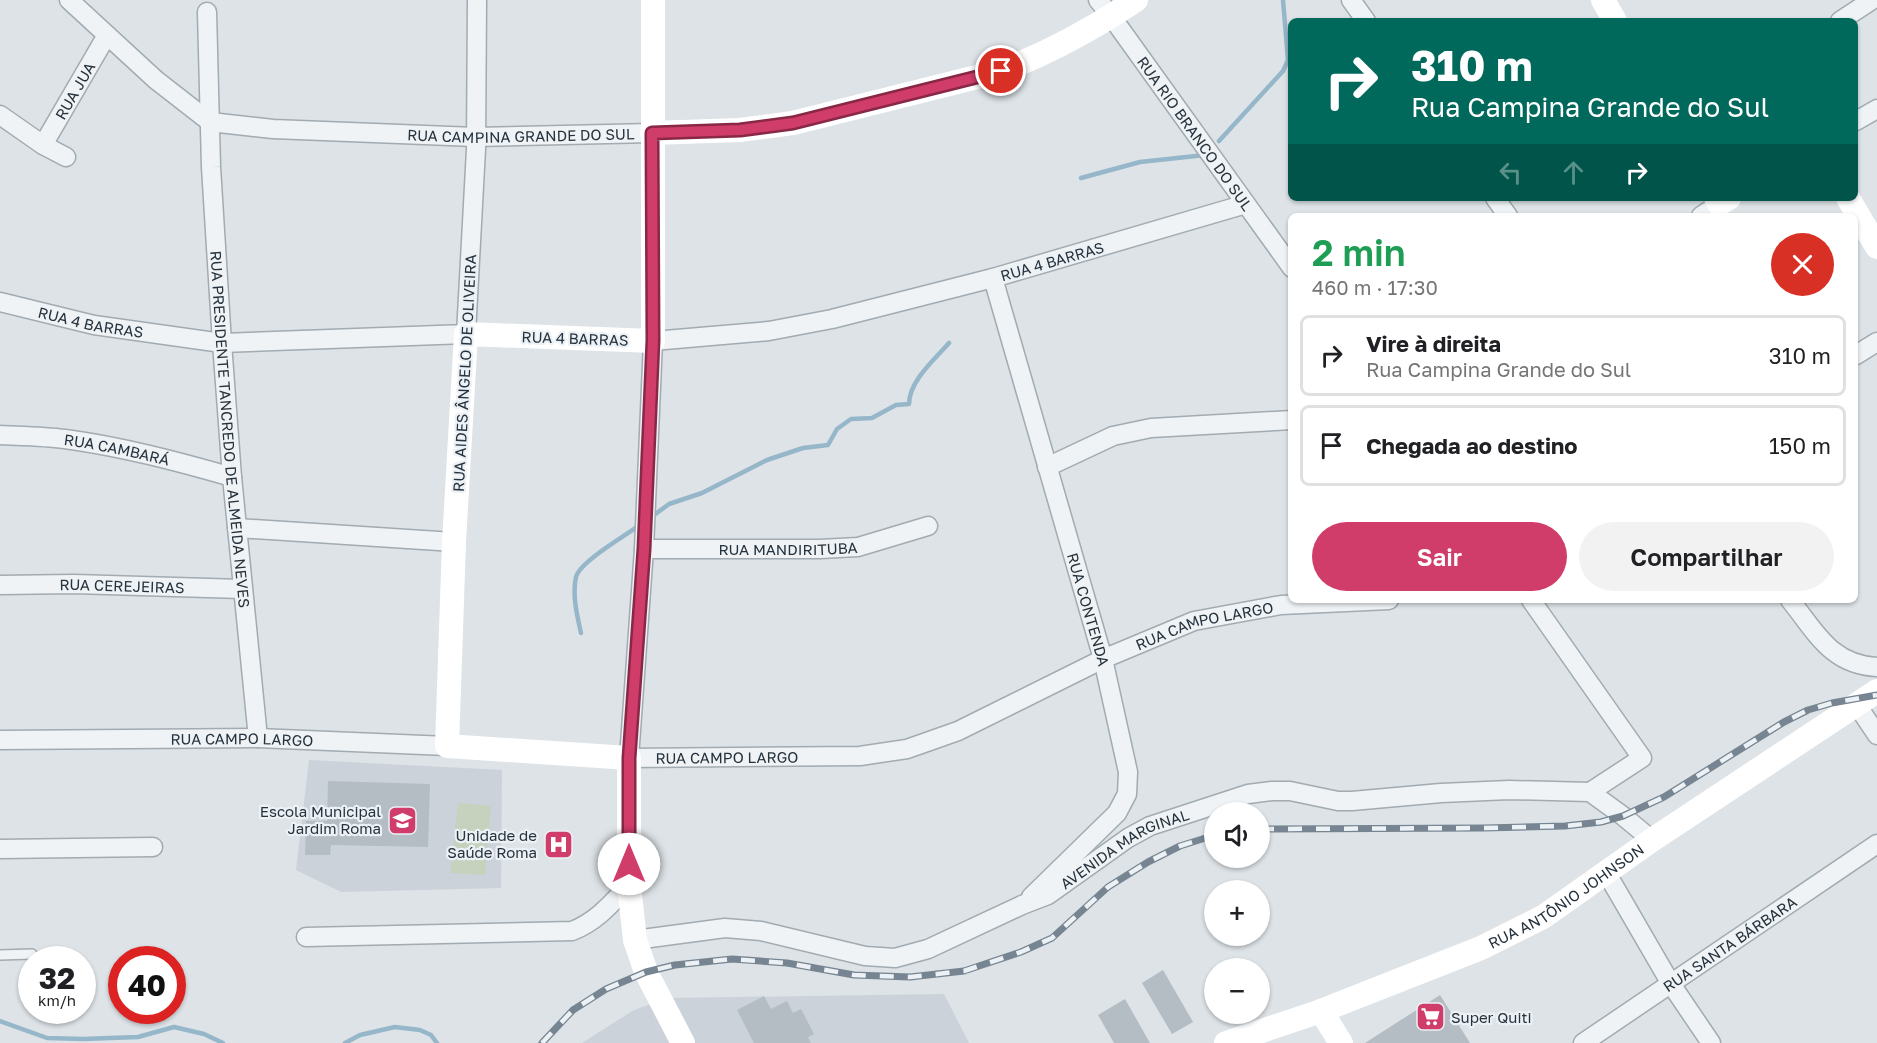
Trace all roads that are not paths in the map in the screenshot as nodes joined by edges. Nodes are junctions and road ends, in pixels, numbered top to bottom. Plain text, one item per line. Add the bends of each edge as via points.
1 (69, 0) edge
2 (477, 0) edge
3 (653, 0) edge
4 (1136, 0) edge
5 (1351, 0) edge
6 (1603, 0) edge
7 (1872, 0) edge
8 (1104, 8) edge
9 (207, 12) dead end
10 (1364, 18) edge
11 (1613, 18) edge
12 (1845, 18) edge
13 (107, 35) junction
14 (1877, 109) edge
15 (0, 115) edge
16 (1858, 120) edge
17 (210, 122) junction
18 (652, 133) junction
19 (475, 137) junction
20 (43, 145) junction
21 (66, 157) dead end
22 (1246, 204) junction
23 (1858, 215) edge
24 (1877, 247) edge
25 (1288, 262) edge
26 (993, 278) junction
27 (0, 302) edge
28 (466, 334) junction
29 (653, 340) junction
30 (1877, 342) edge
31 (222, 343) junction
32 (1858, 354) edge
33 (1288, 420) edge
34 (0, 435) edge
35 (1047, 467) junction
36 (231, 477) junction
37 (928, 526) dead end
38 (237, 528) junction
39 (454, 542) junction
40 (644, 549) junction
41 (0, 585) edge
42 (242, 590) junction
43 (1324, 603) edge
44 (1533, 603) edge
45 (1792, 603) edge
46 (1102, 659) junction
47 (1877, 667) edge
48 (1867, 698) edge
49 (1877, 735) edge
50 (258, 738) junction
51 (0, 740) edge
52 (447, 746) junction
53 (629, 758) junction
54 (1590, 792) junction
55 (1652, 840) junction
56 (1877, 844) edge
57 (153, 847) dead end
58 (0, 849) edge
59 (1606, 872) junction
60 (629, 885) junction
61 (1022, 905) junction
62 (306, 937) dead end
63 (635, 940) junction
64 (18, 954) edge
65 (0, 955) edge
66 (1671, 984) junction
67 (1321, 1011) junction
68 (683, 1043) edge
69 (1226, 1043) edge
70 (1341, 1043) edge
71 (1583, 1043) edge
72 (1711, 1043) edge

1 - 13 street
2 - 19 street, RUA AIDES ÂNGELO DE OLIVEIRA
3 - 18 street
4 - 8 street, RUA CAMPINA GRANDE DO SUL
5 - 10 street
6 - 11 street
7 - 12 street
8 - 18 street, RUA CAMPINA GRANDE DO SUL via 1032,59 1001,71 793,123 740,130
8 - 22 street, RUA RIO BRANCO DO SUL
9 - 17 street, RUA PRESIDENTE TANCREDO DE ALMEIDA NEVES
13 - 17 street
13 - 20 street, RUA JUA
14 - 16 street
15 - 20 street
17 - 19 street, RUA CAMPINA GRANDE DO SUL via 273,129
17 - 31 street, RUA PRESIDENTE TANCREDO DE ALMEIDA NEVES
18 - 19 street, RUA CAMPINA GRANDE DO SUL
18 - 29 street
19 - 28 street, RUA AIDES ÂNGELO DE OLIVEIRA
20 - 21 street
22 - 25 street, RUA RIO BRANCO DO SUL
22 - 26 street, RUA 4 BARRAS
23 - 24 street
26 - 29 street, RUA 4 BARRAS via 832,320 770,331
26 - 35 street, RUA CONTENDA
27 - 31 street, RUA 4 BARRAS via 94,325
28 - 29 street, RUA 4 BARRAS
28 - 31 street, RUA 4 BARRAS
28 - 39 street, RUA AIDES ÂNGELO DE OLIVEIRA
29 - 40 street
30 - 32 street
31 - 36 street, RUA PRESIDENTE TANCREDO DE ALMEIDA NEVES
33 - 35 street via 1151,428 1113,436
34 - 36 street, RUA CAMBARÁ via 63,439 128,450
35 - 46 street, RUA CONTENDA
36 - 38 street, RUA PRESIDENTE TANCREDO DE ALMEIDA NEVES
37 - 40 street, RUA MANDIRITUBA via 858,547
38 - 39 street
38 - 42 street, RUA PRESIDENTE TANCREDO DE ALMEIDA NEVES
39 - 52 street, RUA AIDES ÂNGELO DE OLIVEIRA
40 - 53 street
41 - 42 street, RUA CEREJEIRAS
42 - 50 street, RUA PRESIDENTE TANCREDO DE ALMEIDA NEVES
43 - 46 street, RUA CAMPO LARGO via 1281,605 1194,621
44 - 54 street via 1641,758
45 - 47 street via 1833,652 1847,662
46 - 53 street, RUA CAMPO LARGO via 958,731 907,749 860,756
46 - 61 street, RUA CONTENDA via 1128,772 1127,794 1117,813
48 - 49 street
48 - 55 street, RUA ANTÔNIO JOHNSON
50 - 51 street, RUA CAMPO LARGO
50 - 52 street, RUA CAMPO LARGO
52 - 53 street, RUA CAMPO LARGO
53 - 60 street
54 - 55 street
54 - 61 street, AVENIDA MARGINAL via 1509,790 1352,801 1290,791 1248,794 1150,826 1048,895
55 - 59 street, RUA ANTÔNIO JOHNSON
56 - 66 street, RUA SANTA BÁRBARA
57 - 58 street
59 - 66 street
59 - 67 street, RUA ANTÔNIO JOHNSON via 1543,917 1481,948
60 - 62 street via 599,916 572,931
60 - 63 street
61 - 63 street, AVENIDA MARGINAL via 928,949 895,958 865,956 761,931 725,928
63 - 68 street via 646,972
64 - 65 lane
66 - 71 street, RUA SANTA BÁRBARA
66 - 72 street
67 - 69 street, RUA ANTÔNIO JOHNSON
67 - 70 street

